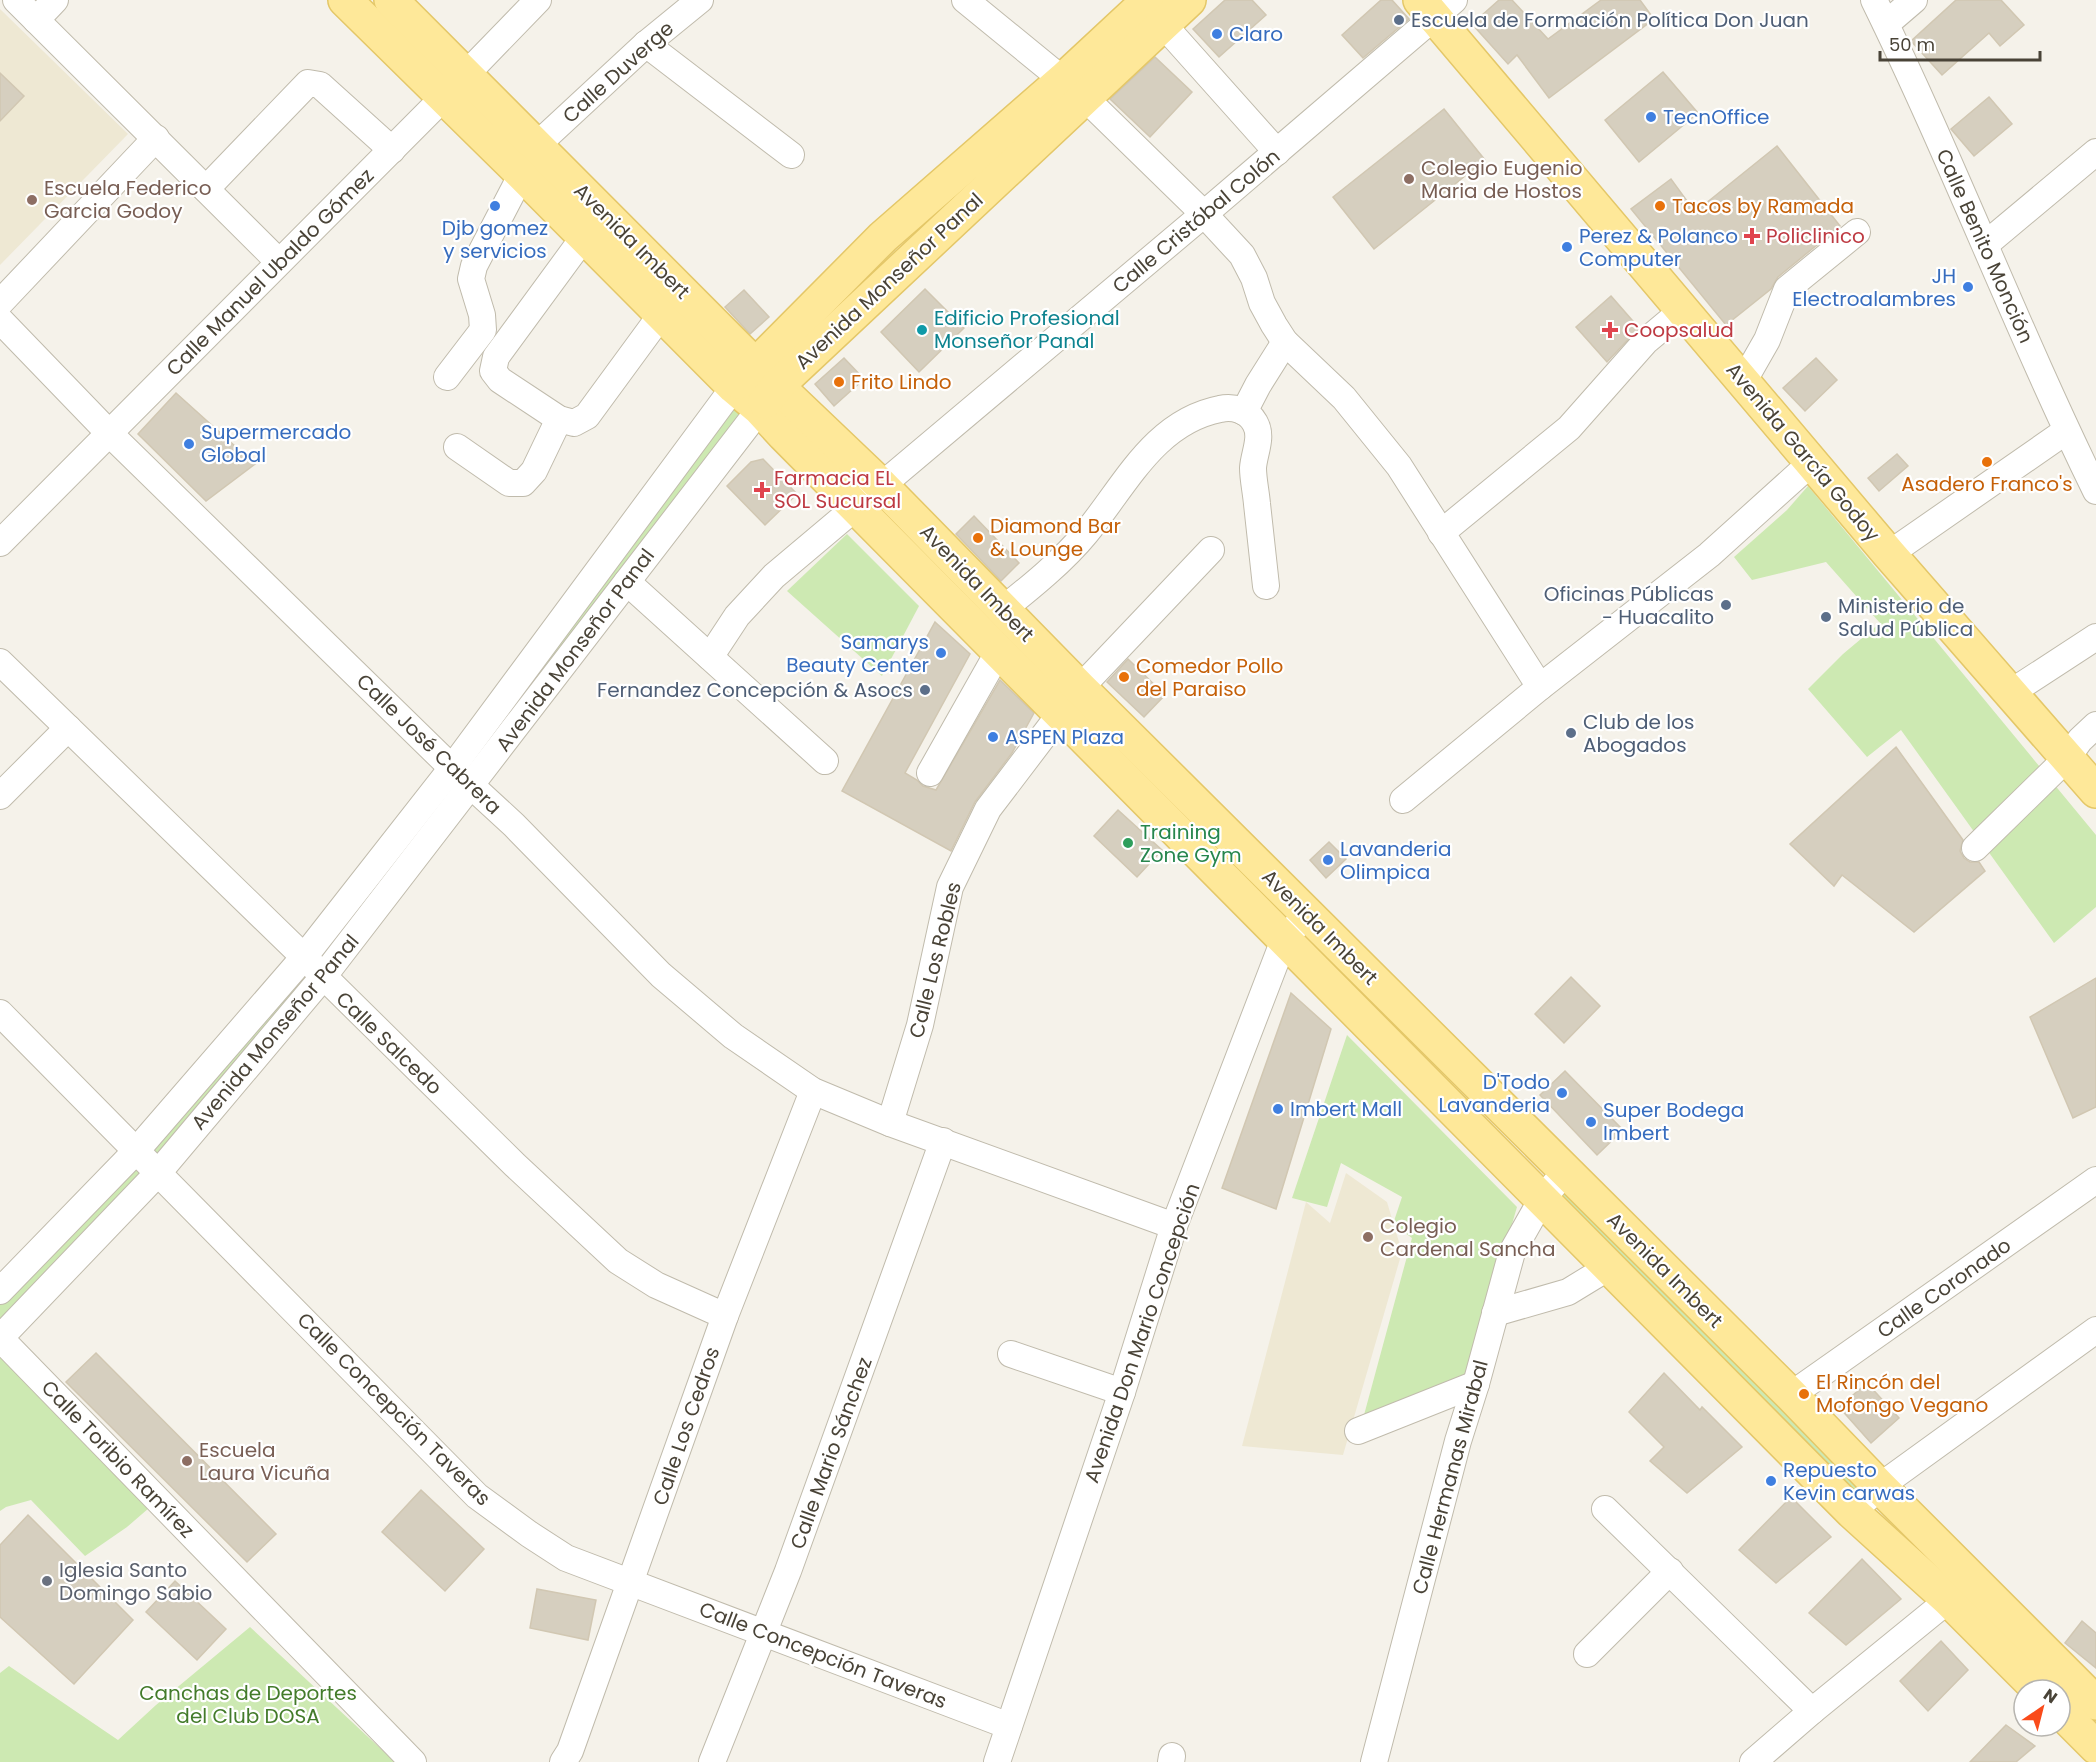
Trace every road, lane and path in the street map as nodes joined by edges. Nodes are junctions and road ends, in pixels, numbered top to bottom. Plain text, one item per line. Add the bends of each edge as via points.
1 (16, 0) edge
2 (55, 0) edge
3 (345, 0) edge
4 (391, 0) edge
5 (538, 0) edge
6 (700, 0) edge
7 (965, 0) edge
8 (1189, 0) edge
9 (1874, 0) edge
10 (1914, 0) edge
11 (1436, 6) edge
12 (1150, 7) edge
13 (36, 20) junction
14 (1886, 24) junction
15 (646, 44) junction
16 (466, 74) junction
17 (1074, 88) junction
18 (444, 97) junction
19 (156, 138) junction
20 (392, 150) junction
21 (1277, 152) junction
22 (2096, 152) edge
23 (790, 155) dead end
24 (529, 159) junction
25 (206, 189) junction
26 (1204, 214) junction
27 (1857, 232) dead end
28 (584, 237) junction
29 (1986, 244) junction
30 (279, 262) junction
31 (0, 303) edge
32 (1683, 310) junction
33 (661, 315) junction
34 (0, 320) edge
35 (1285, 342) junction
36 (447, 377) dead end
37 (1743, 382) junction
38 (757, 387) junction
39 (1244, 412) junction
40 (559, 419) junction
41 (2067, 431) junction
42 (110, 434) junction
43 (457, 447) dead end
44 (1811, 463) junction
45 (882, 486) junction
46 (2096, 490) edge
47 (856, 507) junction
48 (1442, 533) junction
49 (0, 543) edge
50 (1211, 550) dead end
51 (1889, 554) junction
52 (627, 582) junction
53 (1266, 585) dead end
54 (1002, 610) junction
55 (2096, 637) edge
56 (999, 651) junction
57 (710, 657) junction
58 (0, 662) edge
59 (1540, 687) junction
60 (2010, 693) junction
61 (1070, 700) junction
62 (2096, 726) edge
63 (68, 728) junction
64 (2067, 758) junction
65 (825, 761) dead end
66 (452, 768) junction
67 (930, 773) dead end
68 (472, 786) junction
69 (2096, 791) edge
70 (0, 796) edge
71 (1404, 800) dead end
72 (1975, 848) dead end
73 (1307, 914) junction
74 (1284, 939) junction
75 (304, 957) junction
76 (323, 977) junction
77 (0, 1013) edge
78 (813, 1091) junction
79 (890, 1123) junction
80 (943, 1141) junction
81 (136, 1151) junction
82 (1565, 1172) junction
83 (158, 1173) junction
84 (2096, 1180) edge
85 (1542, 1199) junction
86 (1174, 1226) junction
87 (1609, 1267) junction
88 (0, 1292) edge
89 (1495, 1313) junction
90 (725, 1316) junction
91 (2096, 1330) edge
92 (0, 1338) edge
93 (1011, 1354) dead end
94 (1476, 1384) junction
95 (1122, 1392) junction
96 (1791, 1395) junction
97 (1358, 1431) dead end
98 (1880, 1487) junction
99 (1605, 1509) dead end
100 (1852, 1512) junction
101 (1670, 1571) junction
102 (632, 1582) junction
103 (1961, 1590) junction
104 (764, 1633) junction
105 (1587, 1654) dead end
106 (2030, 1678) edge
107 (2096, 1703) edge
108 (1812, 1711) junction
109 (2072, 1723) edge
110 (1009, 1725) junction
111 (2096, 1747) edge
112 (412, 1762) edge
113 (563, 1762) edge
114 (712, 1762) edge
115 (997, 1762) edge
116 (1374, 1762) edge
117 (1753, 1762) edge

1 - 13 street
2 - 13 street
3 - 18 main road, Avenida Imbert
4 - 16 main road, Avenida Imbert
5 - 16 street, Calle Manuel Ubaldo Gómez
6 - 15 street, Calle Duverge
7 - 17 street
8 - 12 main road, Avenida Monseñor Panal
9 - 14 street, Calle Benito Monción
10 - 14 street
11 - 21 street, Calle Cristóbal Colón
11 - 32 main road, Avenida García Godoy
12 - 17 main road, Avenida Monseñor Panal
12 - 21 street
13 - 19 street
14 - 29 street, Calle Benito Monción
15 - 23 street
15 - 24 street, Calle Duverge
16 - 18 street, Calle Manuel Ubaldo Gómez
16 - 24 main road, Avenida Imbert
17 - 26 street
17 - 38 main road, Avenida Monseñor Panal
18 - 20 street, Calle Manuel Ubaldo Gómez
18 - 24 main road, Avenida Imbert
19 - 25 street
19 - 31 street
20 - 25 street via 320,85 308,83
20 - 30 street, Calle Manuel Ubaldo Gómez
21 - 26 street, Calle Cristóbal Colón
22 - 29 street
24 - 28 main road, Avenida Imbert
24 - 36 street via 474,266 471,279 483,330
24 - 38 main road, Avenida Imbert
25 - 30 street
26 - 35 street via 1242,255 1262,303
26 - 45 street, Calle Cristóbal Colón
27 - 37 street via 1787,290 1767,340
28 - 33 main road, Avenida Imbert
28 - 40 street via 496,357 493,371 500,380
29 - 41 street, Calle Benito Monción
30 - 42 street, Calle Manuel Ubaldo Gómez
32 - 37 main road, Avenida García Godoy
32 - 48 street via 1646,341 1569,428
33 - 38 main road, Avenida Imbert
33 - 40 street via 587,416 574,423
34 - 42 street, Calle José Cabrera
35 - 39 street
35 - 48 street via 1344,398 1399,466
37 - 44 main road, Avenida García Godoy
38 - 45 main road, Avenida Imbert
38 - 47 main road, Avenida Imbert via 784,435
38 - 52 street, Avenida Monseñor Panal
38 - 66 street, Avenida Monseñor Panal
39 - 53 street via 1257,425 1253,467
39 - 54 street via 1227,407 1209,411 1165,435 1087,532
40 - 43 street via 534,471 523,483 508,483
41 - 46 street, Calle Benito Monción
41 - 51 street
42 - 49 street, Calle Manuel Ubaldo Gómez
42 - 66 street, Calle José Cabrera
44 - 51 main road, Avenida García Godoy
44 - 59 street via 1709,555
45 - 47 street, Calle Cristóbal Colón
45 - 54 main road, Avenida Imbert
47 - 56 main road, Avenida Imbert
47 - 57 street, Calle Cristóbal Colón via 774,576 736,616
48 - 59 street
50 - 61 street, Calle Los Robles
51 - 60 main road, Avenida García Godoy
52 - 57 street
52 - 68 street, Avenida Monseñor Panal
54 - 61 main road, Avenida Imbert
55 - 60 street
56 - 61 main road, Avenida Imbert
56 - 67 street
57 - 65 street
58 - 63 street, Calle Salcedo
59 - 71 street
60 - 64 main road, Avenida García Godoy
61 - 73 main road, Avenida Imbert
61 - 74 main road, Avenida Imbert
61 - 79 street, Calle Los Robles via 988,809 950,887 920,1025
62 - 64 street
63 - 70 street
63 - 75 street, Calle Salcedo
64 - 69 main road, Avenida García Godoy
64 - 72 street
66 - 68 street, Calle José Cabrera
66 - 75 street, Avenida Monseñor Panal
68 - 76 street, Avenida Monseñor Panal
68 - 78 street, Calle José Cabrera via 661,975 733,1036
73 - 74 street, Avenida Don Mario Concepción
73 - 82 main road, Avenida Imbert
74 - 85 main road, Avenida Imbert
74 - 86 street, Avenida Don Mario Concepción
75 - 76 street, Calle Salcedo
75 - 81 street, Avenida Monseñor Panal
76 - 83 street, Avenida Monseñor Panal
76 - 90 street, Calle Salcedo via 618,1261 656,1285
77 - 81 street, Calle Concepción Taveras
78 - 79 street, Calle José Cabrera
78 - 90 street, Calle Los Cedros
79 - 80 street, Calle José Cabrera
80 - 86 street, Calle José Cabrera
80 - 104 street, Calle Mario Sánchez
81 - 83 street, Calle Concepción Taveras
81 - 88 street, Avenida Monseñor Panal
82 - 85 street, Calle Hermanas Mirabal
82 - 96 main road, Avenida Imbert
83 - 92 street, Avenida Monseñor Panal
83 - 102 street, Calle Concepción Taveras via 477,1496 566,1558
84 - 96 street, Calle Coronado
85 - 87 main road, Avenida Imbert
85 - 89 street, Calle Hermanas Mirabal via 1512,1252
86 - 95 street, Avenida Don Mario Concepción
87 - 89 street via 1568,1292
87 - 100 main road, Avenida Imbert
89 - 94 street, Calle Hermanas Mirabal
90 - 102 street, Calle Los Cedros
91 - 98 street
92 - 112 street, Calle Toribio Ramírez
93 - 95 street
94 - 97 street
94 - 116 street, Calle Hermanas Mirabal
95 - 110 street, Avenida Don Mario Concepción
96 - 98 main road, Avenida Imbert
98 - 100 street
98 - 103 main road, Avenida Imbert
99 - 101 street
100 - 103 main road, Avenida Imbert
101 - 105 street
101 - 108 street
102 - 104 street, Calle Concepción Taveras
102 - 113 street, Calle Los Cedros
103 - 106 main road, Avenida Imbert
103 - 107 main road, Avenida Imbert
103 - 108 street
104 - 110 street, Calle Concepción Taveras
104 - 114 street, Calle Mario Sánchez
108 - 117 street
109 - 111 main road
110 - 115 street, Avenida Don Mario Concepción

